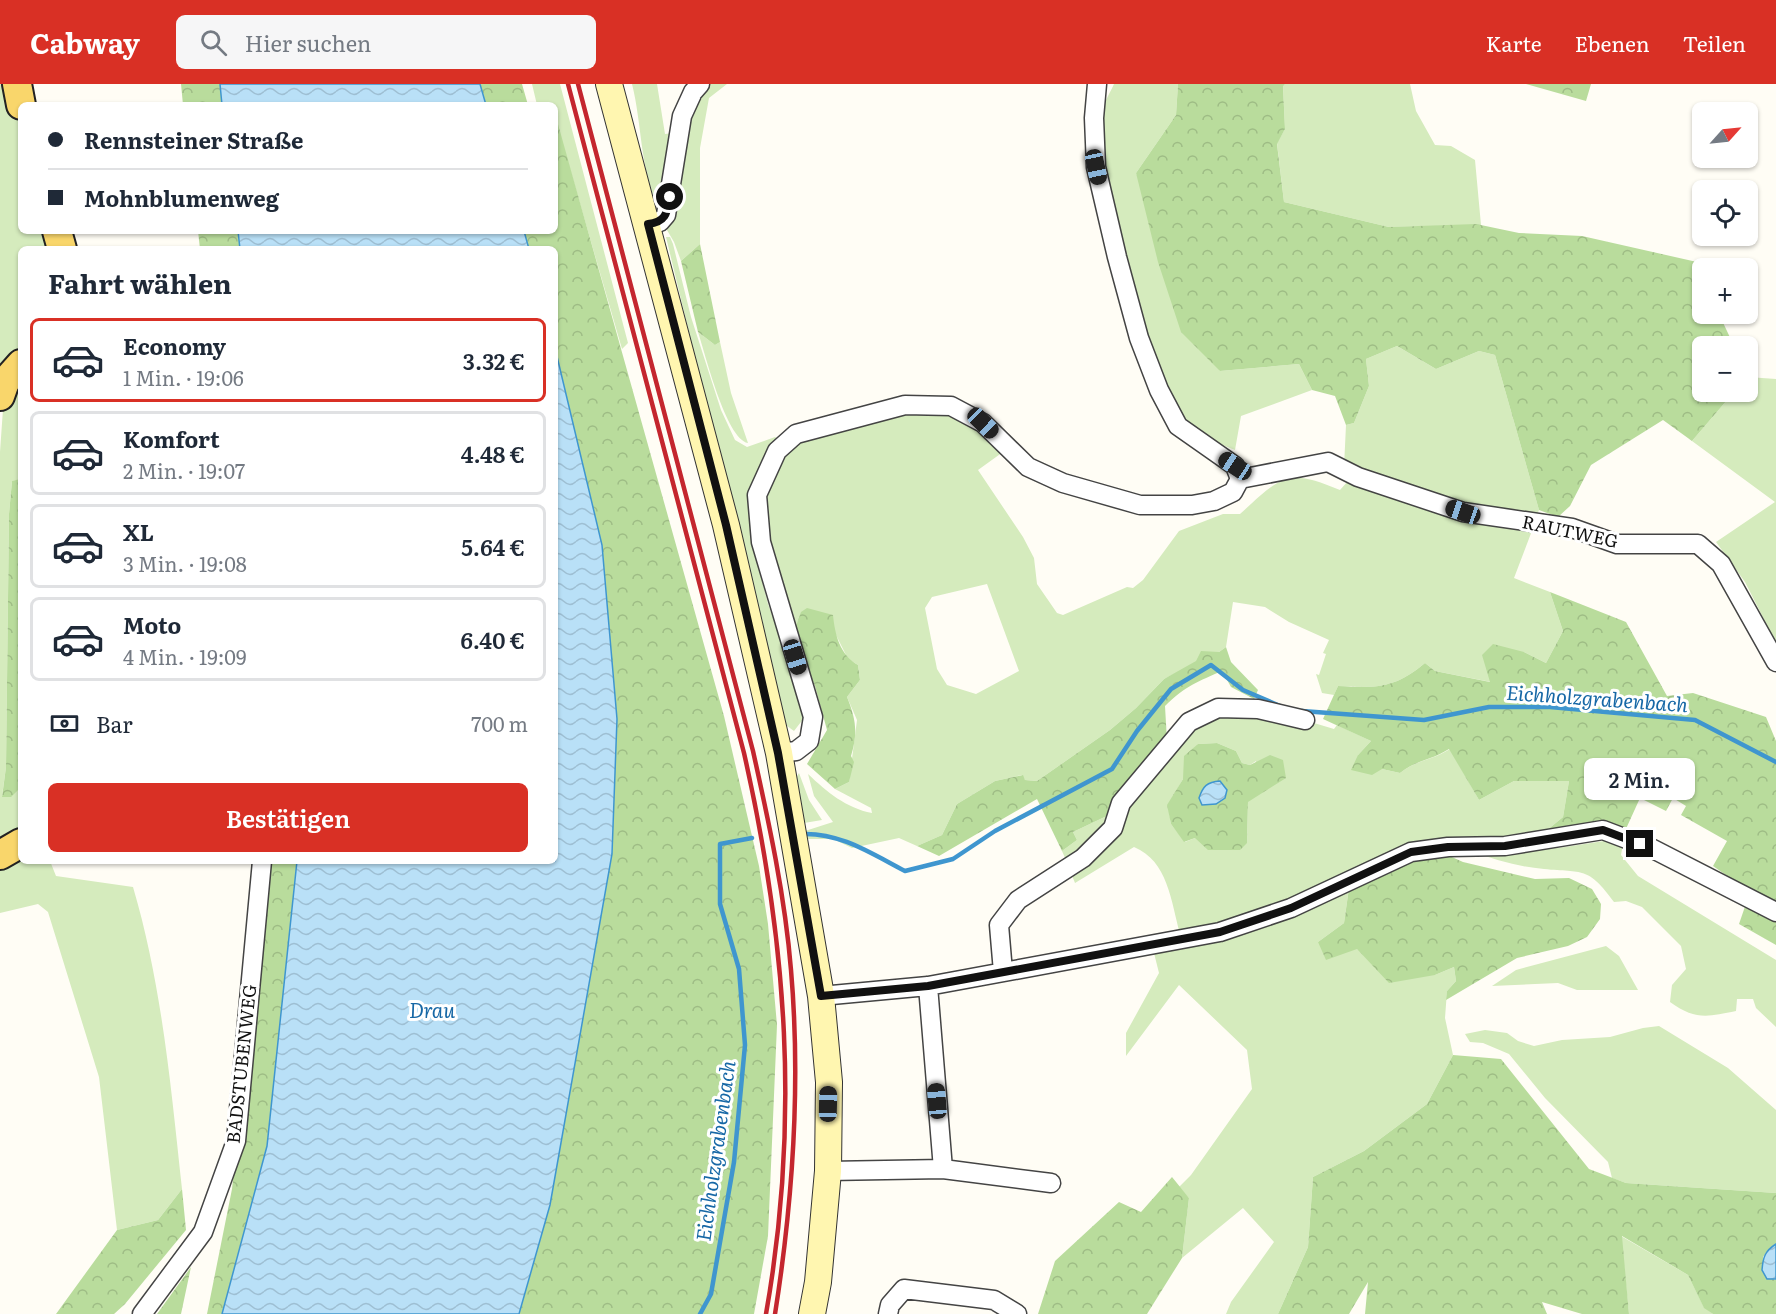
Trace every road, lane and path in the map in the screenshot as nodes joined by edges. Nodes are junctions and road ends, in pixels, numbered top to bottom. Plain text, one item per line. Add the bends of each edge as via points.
1 (17, 84) edge
2 (609, 84) edge
3 (700, 84) edge
4 (1097, 84) edge
5 (20, 102) edge
6 (648, 224) junction
7 (18, 367) edge
8 (0, 396) edge
9 (1240, 479) junction
10 (1776, 662) edge
11 (1305, 720) dead end
12 (778, 753) junction
13 (18, 845) edge
14 (0, 855) edge
15 (262, 864) edge
16 (1776, 912) edge
17 (1003, 972) junction
18 (928, 986) junction
19 (821, 996) junction
20 (943, 1169) junction
21 (828, 1171) junction
22 (1051, 1184) dead end
23 (142, 1314) edge
24 (812, 1314) edge
25 (888, 1314) edge
26 (1017, 1314) edge

1 - 5 main road
2 - 6 main road
3 - 6 street via 682,116 666,216 660,222
4 - 9 street via 1096,167 1139,338 1178,426 1235,466
6 - 12 main road via 726,525
7 - 8 main road via 5,382
9 - 10 street, RAUTWEG via 1328,462 1358,477 1463,512 1572,528 1617,544 1698,544 1721,564
9 - 12 street via 1233,492 1214,501 1140,505 1063,483 1028,467 983,423 951,406 905,405 796,434 777,451 758,495 761,542 813,717 808,741 796,751
11 - 17 street via 1258,709 1218,708 1189,722 1121,803 1113,828 1083,858 1018,900 999,925
12 - 19 main road
13 - 14 main road
15 - 23 street, BADSTUBENWEG via 236,1141 202,1232
16 - 17 street via 1653,849 1603,830 1505,846 1411,852 1291,908 1220,932
17 - 18 street
18 - 19 street
18 - 20 street
19 - 21 main road via 829,1082
20 - 21 street
20 - 22 street
21 - 24 main road
25 - 26 street via 890,1305 904,1289 994,1300

